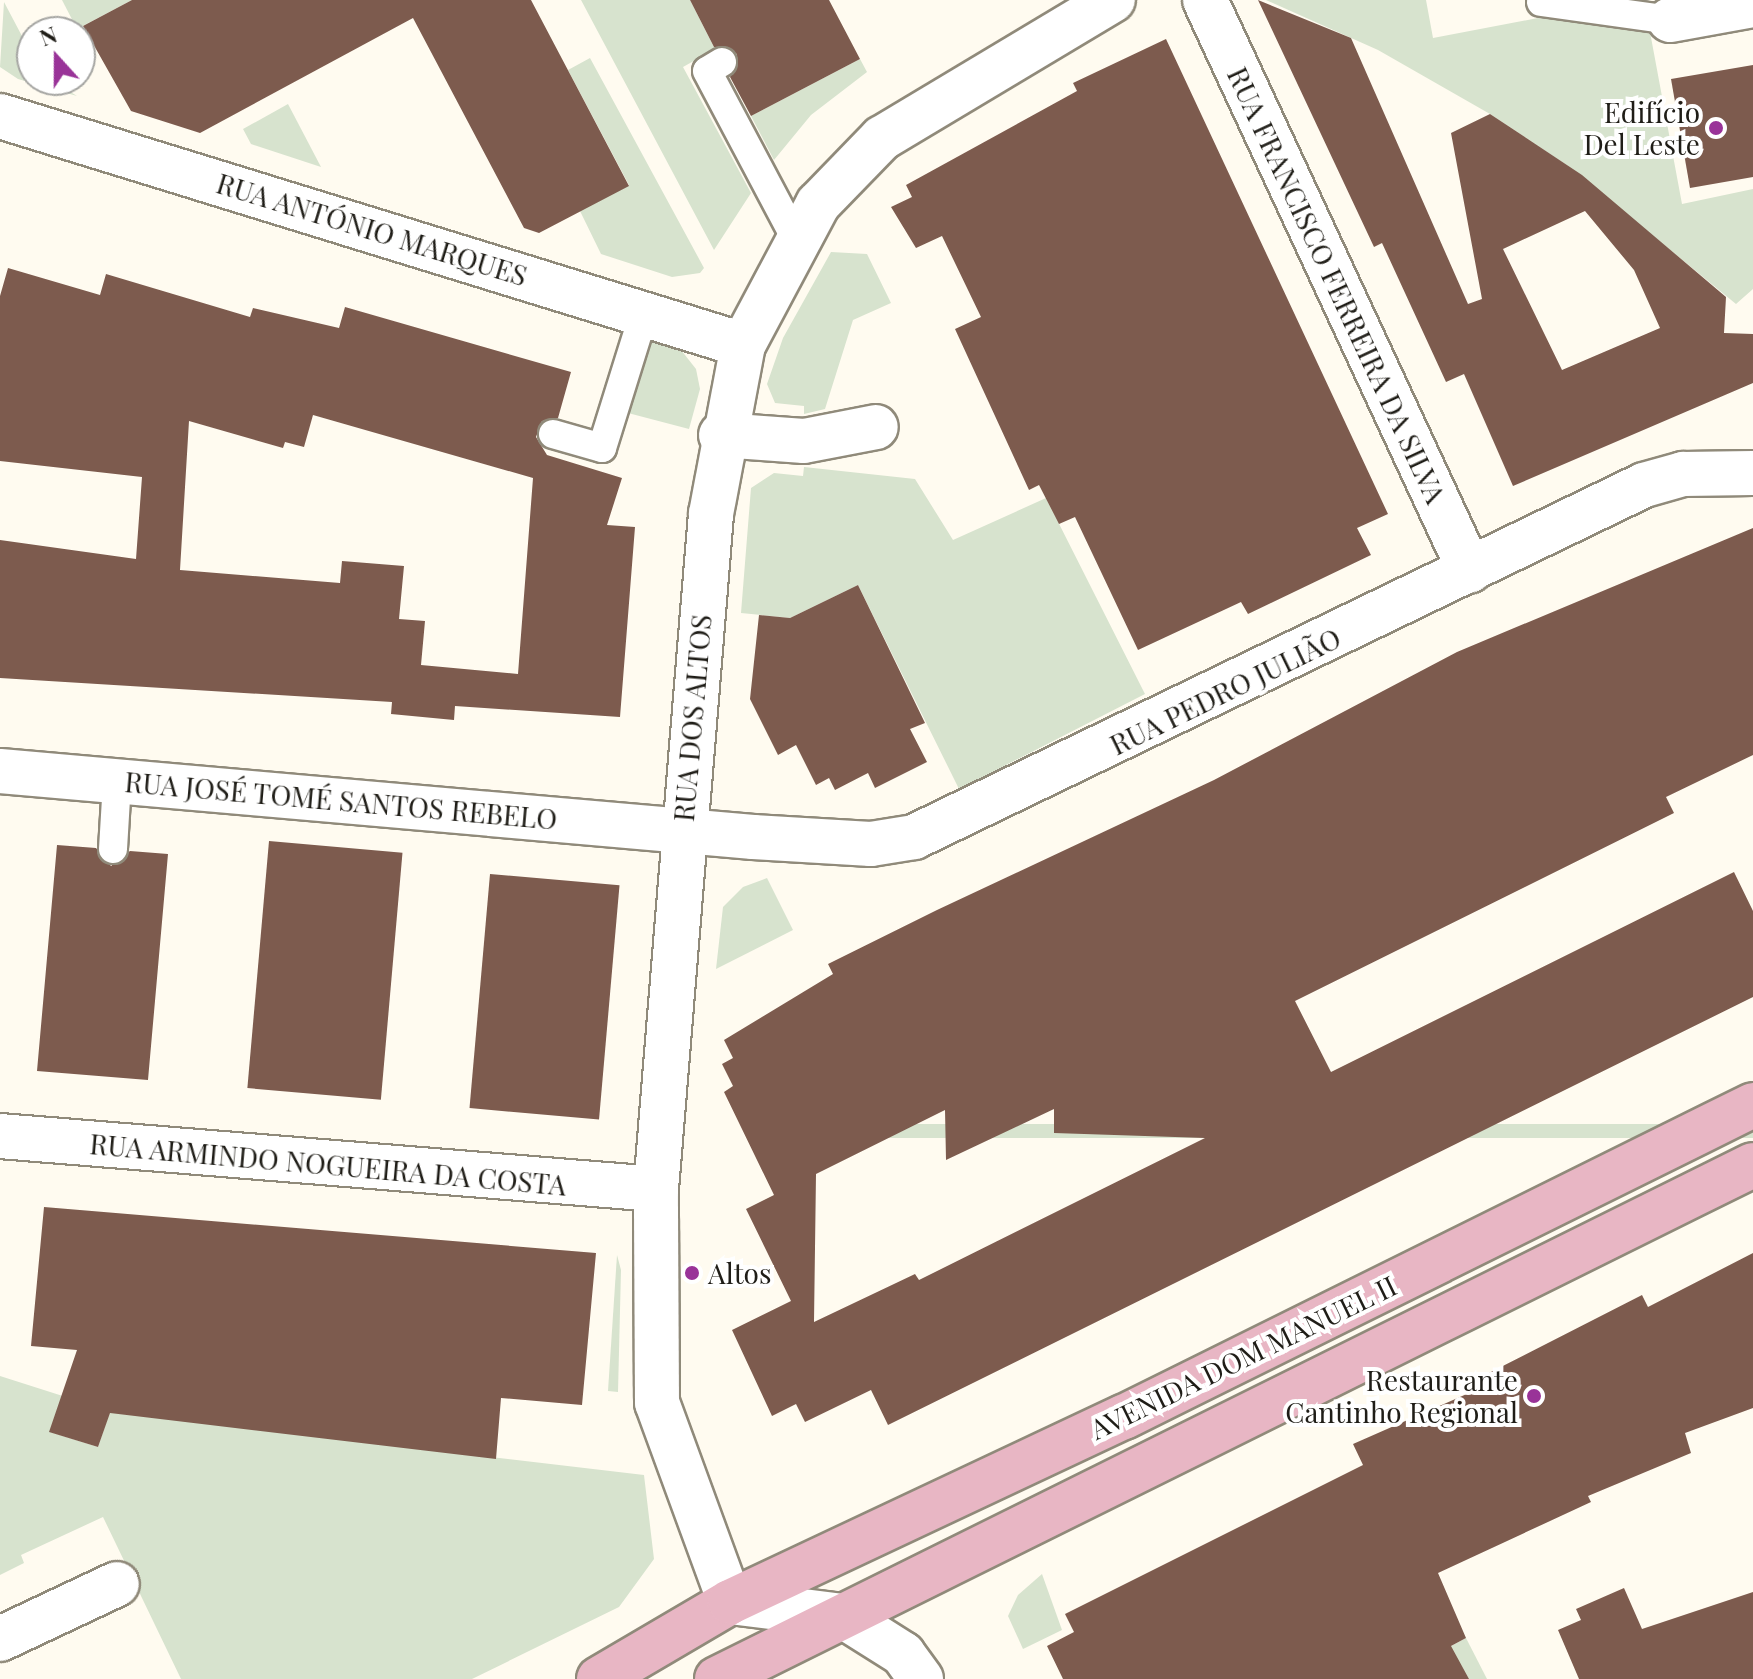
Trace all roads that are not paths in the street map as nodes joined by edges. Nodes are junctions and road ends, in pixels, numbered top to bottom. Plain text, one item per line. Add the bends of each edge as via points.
1 (1113, 0) edge
2 (1205, 0) edge
3 (1541, 2) edge
4 (1753, 5) edge
5 (1607, 6) edge
6 (1670, 20) joint
7 (722, 62) dead end
8 (0, 116) edge
9 (796, 239) junction
10 (644, 313) junction
11 (743, 345) junction
12 (876, 427) dead end
13 (553, 434) dead end
14 (721, 435) junction
15 (1753, 473) edge
16 (1470, 571) junction
17 (0, 771) edge
18 (117, 781) junction
19 (682, 830) junction
20 (113, 849) dead end
21 (1753, 1105) edge
22 (0, 1136) edge
23 (1753, 1165) edge
24 (656, 1189) junction
25 (117, 1584) dead end
26 (730, 1602) junction
27 (843, 1616) junction
28 (0, 1639) edge
29 (599, 1679) edge
30 (717, 1679) edge
31 (921, 1679) edge

1 - 9 street, RUA DOS ALTOS via 882,138 818,204
2 - 16 street, RUA FRANCISCO FERREIRA DA SILVA
3 - 5 lane
4 - 6 street
5 - 6 lane
7 - 9 lane via 707,71
8 - 10 street, RUA ANTÓNIO MARQUES
9 - 11 street, RUA DOS ALTOS
10 - 11 street, RUA ANTÓNIO MARQUES
10 - 13 lane via 602,448
11 - 14 street, RUA DOS ALTOS
12 - 14 street via 804,441
14 - 19 street, RUA DOS ALTOS
15 - 16 street, RUA PEDRO JULIÃO via 1683,474 1644,485
16 - 19 street, RUA PEDRO JULIÃO via 914,837 871,844
17 - 18 street, RUA JOSÉ TOMÉ SANTOS REBELO
18 - 19 street, RUA JOSÉ TOMÉ SANTOS REBELO
18 - 20 lane
19 - 24 street, RUA DOS ALTOS
21 - 26 main road, AVENIDA DOM MANUEL II via 1124,1417
22 - 24 street, RUA ARMINDO NOGUEIRA DA COSTA
23 - 27 main road, AVENIDA DOM MANUEL II
24 - 26 street, RUA DOS ALTOS via 657,1403
25 - 28 street
26 - 27 street
26 - 29 main road, AVENIDA DOM MANUEL II
27 - 30 main road, AVENIDA DOM MANUEL II
27 - 31 street via 903,1654

